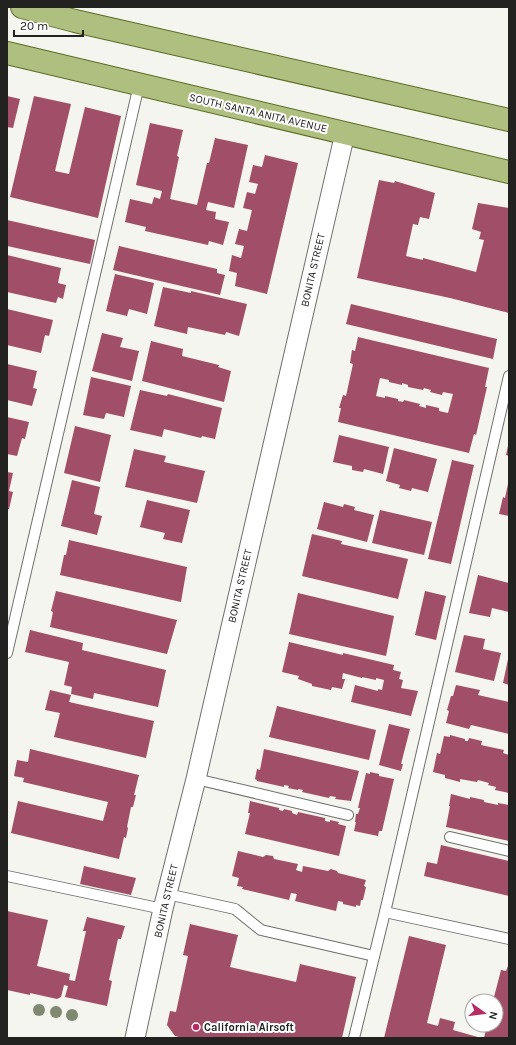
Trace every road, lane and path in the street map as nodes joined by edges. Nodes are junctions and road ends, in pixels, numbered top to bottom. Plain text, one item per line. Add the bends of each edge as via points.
1 (22, 7) edge
2 (7, 53) edge
3 (139, 85) junction
4 (509, 120) edge
5 (345, 133) junction
6 (509, 172) edge
7 (509, 376) edge
8 (7, 652) edge
9 (196, 779) junction
10 (348, 815) dead end
11 (450, 837) dead end
12 (509, 851) edge
13 (7, 876) edge
14 (165, 902) junction
15 (385, 912) junction
16 (509, 939) edge
17 (374, 956) junction
18 (135, 1038) edge
19 (354, 1038) edge

1 - 4 main road
2 - 3 main road, SOUTH SANTA ANITA AVENUE
3 - 5 main road, SOUTH SANTA ANITA AVENUE
3 - 8 lane
5 - 6 main road, SOUTH SANTA ANITA AVENUE
5 - 9 street, BONITA STREET
7 - 15 lane
9 - 10 lane
9 - 14 street, BONITA STREET
11 - 12 lane
13 - 14 lane
14 - 17 lane via 235,909 261,930
14 - 18 street, BONITA STREET
15 - 16 lane
15 - 17 lane
17 - 19 lane

